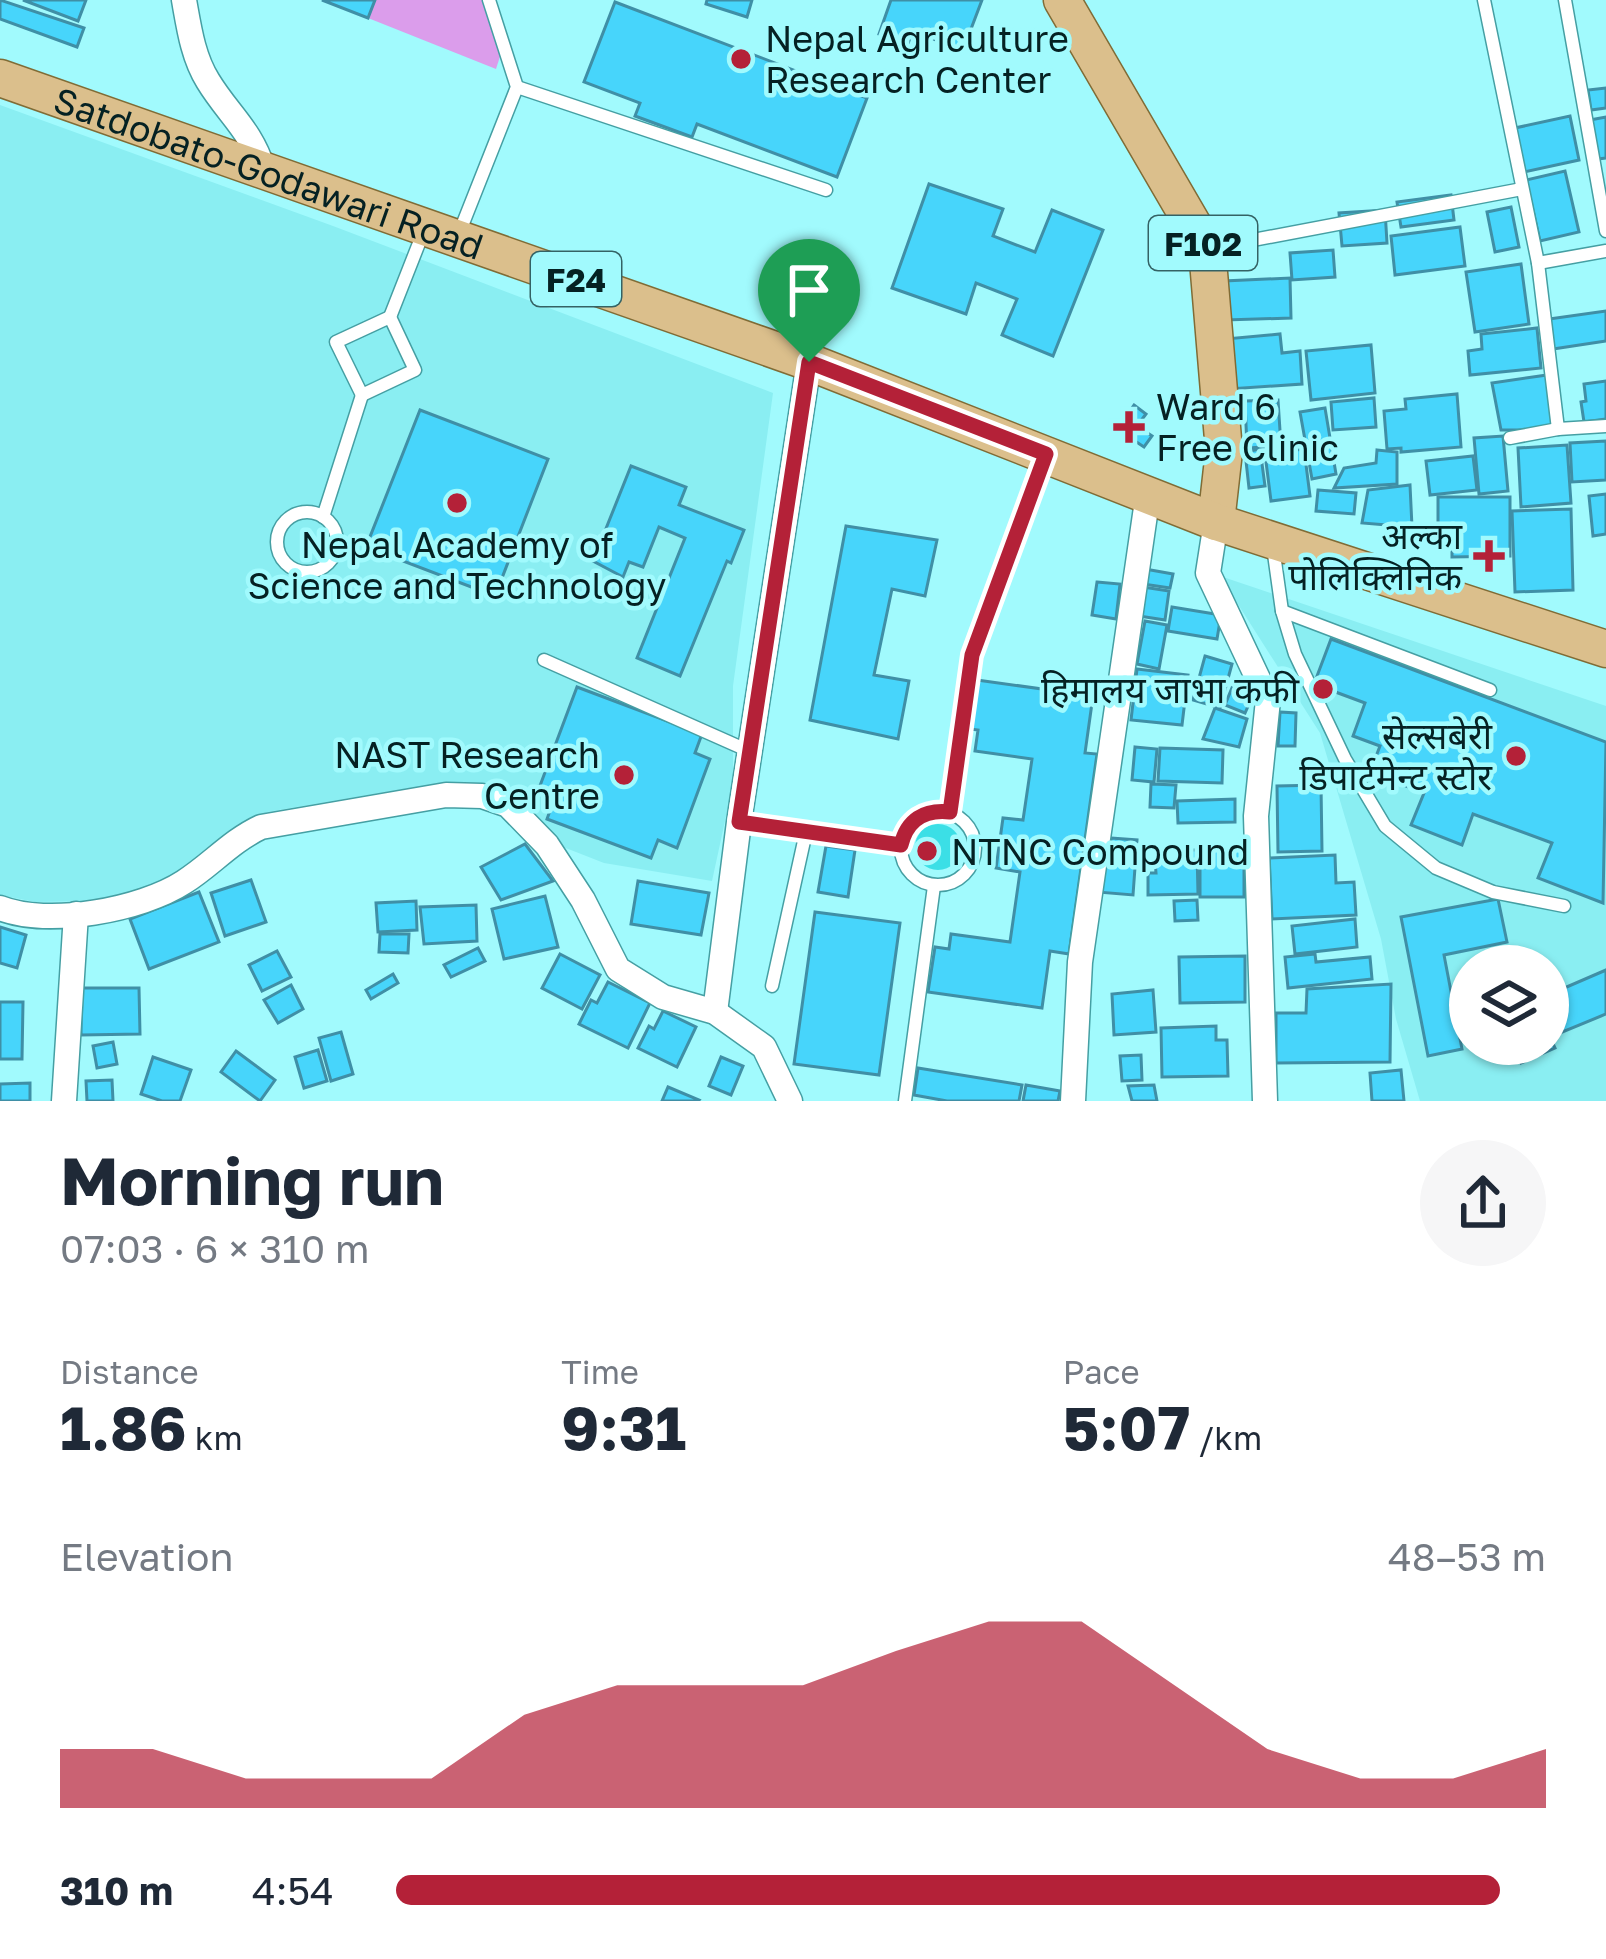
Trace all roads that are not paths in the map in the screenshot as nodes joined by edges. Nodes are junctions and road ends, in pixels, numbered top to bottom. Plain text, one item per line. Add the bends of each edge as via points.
1 (184, 0) edge
2 (489, 0) edge
3 (1063, 0) edge
4 (1484, 0) edge
5 (1565, 0) edge
6 (0, 78) edge
7 (517, 86) junction
8 (263, 169) junction
9 (1522, 188) junction
10 (826, 190) dead end
11 (441, 231) junction
12 (1606, 231) edge
13 (1207, 249) junction
14 (1606, 251) edge
15 (1538, 262) junction
16 (390, 316) junction
17 (809, 362) junction
18 (362, 395) junction
19 (1606, 426) edge
20 (1558, 429) junction
21 (1510, 438) dead end
22 (1046, 454) junction
23 (1148, 494) junction
24 (323, 517) junction
25 (1216, 522) junction
26 (1272, 539) junction
27 (1282, 611) junction
28 (1606, 649) edge
29 (544, 660) dead end
30 (1490, 690) dead end
31 (750, 751) junction
32 (950, 812) junction
33 (739, 822) junction
34 (806, 832) junction
35 (901, 845) junction
36 (934, 886) junction
37 (1564, 906) dead end
38 (0, 908) edge
39 (76, 914) junction
40 (772, 986) dead end
41 (715, 1012) junction
42 (64, 1101) edge
43 (790, 1101) edge
44 (905, 1101) edge
45 (1072, 1101) edge
46 (1265, 1101) edge

1 - 8 street via 208,82 254,139
2 - 7 lane
3 - 13 main road, F102
4 - 9 lane
5 - 12 lane
6 - 8 main road, Satdobato-Godawari Road / F24
7 - 10 lane
7 - 11 lane
8 - 11 main road, Satdobato-Godawari Road / F24
9 - 13 lane
9 - 15 lane
11 - 16 lane
11 - 17 main road, Satdobato-Godawari Road / F24
13 - 25 main road, F102 via 1224,451
14 - 15 lane
15 - 20 lane
16 - 18 lane via 336,342
16 - 18 lane via 416,370
17 - 22 main road, Satdobato-Godawari Road / F24
17 - 31 street
18 - 24 lane
19 - 20 lane
20 - 21 lane
22 - 23 main road, Satdobato-Godawari Road / F24
22 - 32 lane via 972,655
23 - 25 main road, F24
23 - 45 street via 1080,962
24 - 24 lane via 335,532 336,552 315,571 287,565 280,529 304,513
25 - 26 main road, F24
25 - 46 street via 1208,573 1268,700 1256,816
26 - 27 lane
26 - 28 main road, F24
27 - 30 lane
27 - 37 lane via 1345,759 1385,826 1436,868 1493,892
29 - 31 lane
31 - 33 street
32 - 35 lane via 918,817
32 - 36 lane via 969,827 976,850 958,881
33 - 34 lane
33 - 41 street
34 - 35 lane
34 - 40 lane
35 - 36 lane via 913,876
36 - 44 lane
38 - 39 street
39 - 41 street via 180,885 261,827 482,796 508,805 547,845 618,969 663,997
39 - 42 street
41 - 43 street via 764,1047

